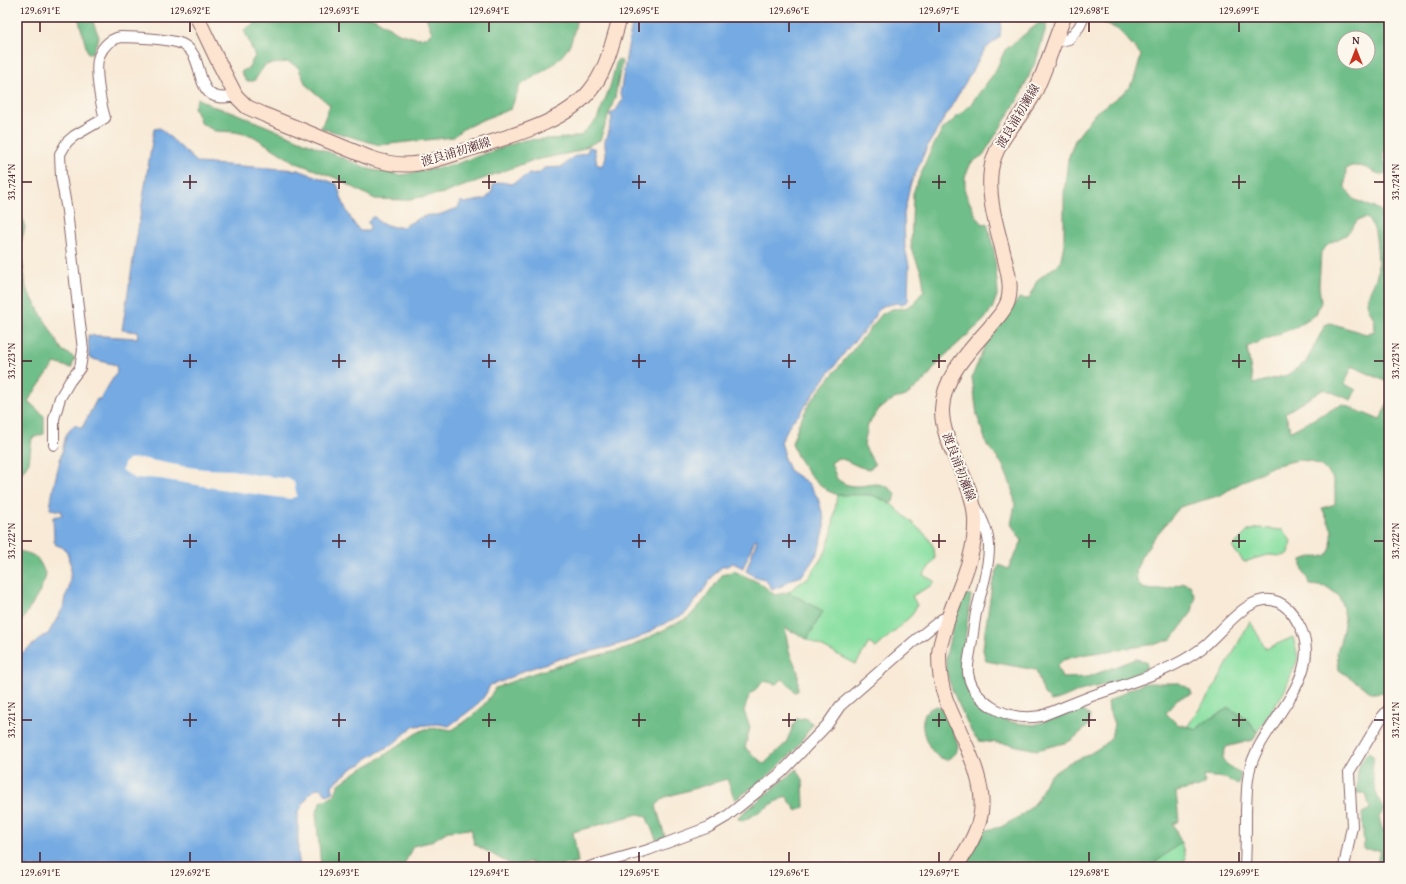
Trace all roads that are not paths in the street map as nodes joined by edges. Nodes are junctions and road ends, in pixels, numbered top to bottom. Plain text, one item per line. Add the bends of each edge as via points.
1 (197, 17) edge
2 (620, 17) edge
3 (1064, 17) edge
4 (1084, 17) edge
5 (1054, 42) junction
6 (236, 96) junction
7 (54, 444) dead end
8 (973, 501) junction
9 (949, 616) junction
10 (1389, 709) edge
11 (589, 867) edge
12 (956, 867) edge
13 (1245, 867) edge
14 (1344, 867) edge

1 - 6 main road, 渡良浦初瀬線
2 - 6 main road, 渡良浦初瀬線 via 600,77 579,103 553,119 512,135 426,162 399,165 370,158 247,107
3 - 5 main road, 渡良浦初瀬線
4 - 5 street via 1069,40
5 - 8 main road, 渡良浦初瀬線 via 1033,94 998,148 991,170 992,208 1009,278 1010,293 1007,304 949,380 943,399 945,430
6 - 7 street via 221,98 205,89 195,59 183,44 121,37 113,39 102,49 98,58 98,70 105,118 74,136 60,154 83,350 80,368 60,398 54,418
8 - 9 main road, 渡良浦初瀬線 via 974,543
8 - 13 street via 984,524 989,546 968,673 977,694 998,711 1013,717 1041,716 1161,671 1202,648 1249,605 1271,600 1278,602 1293,614 1306,643 1305,665 1291,696 1251,764 1248,775
9 - 11 street via 912,643 840,706 827,725 782,772 726,817 708,827 648,850
9 - 12 main road, 渡良浦初瀬線 via 939,651 939,671 946,700 975,768 982,804 981,818
10 - 14 street via 1349,772 1352,826

